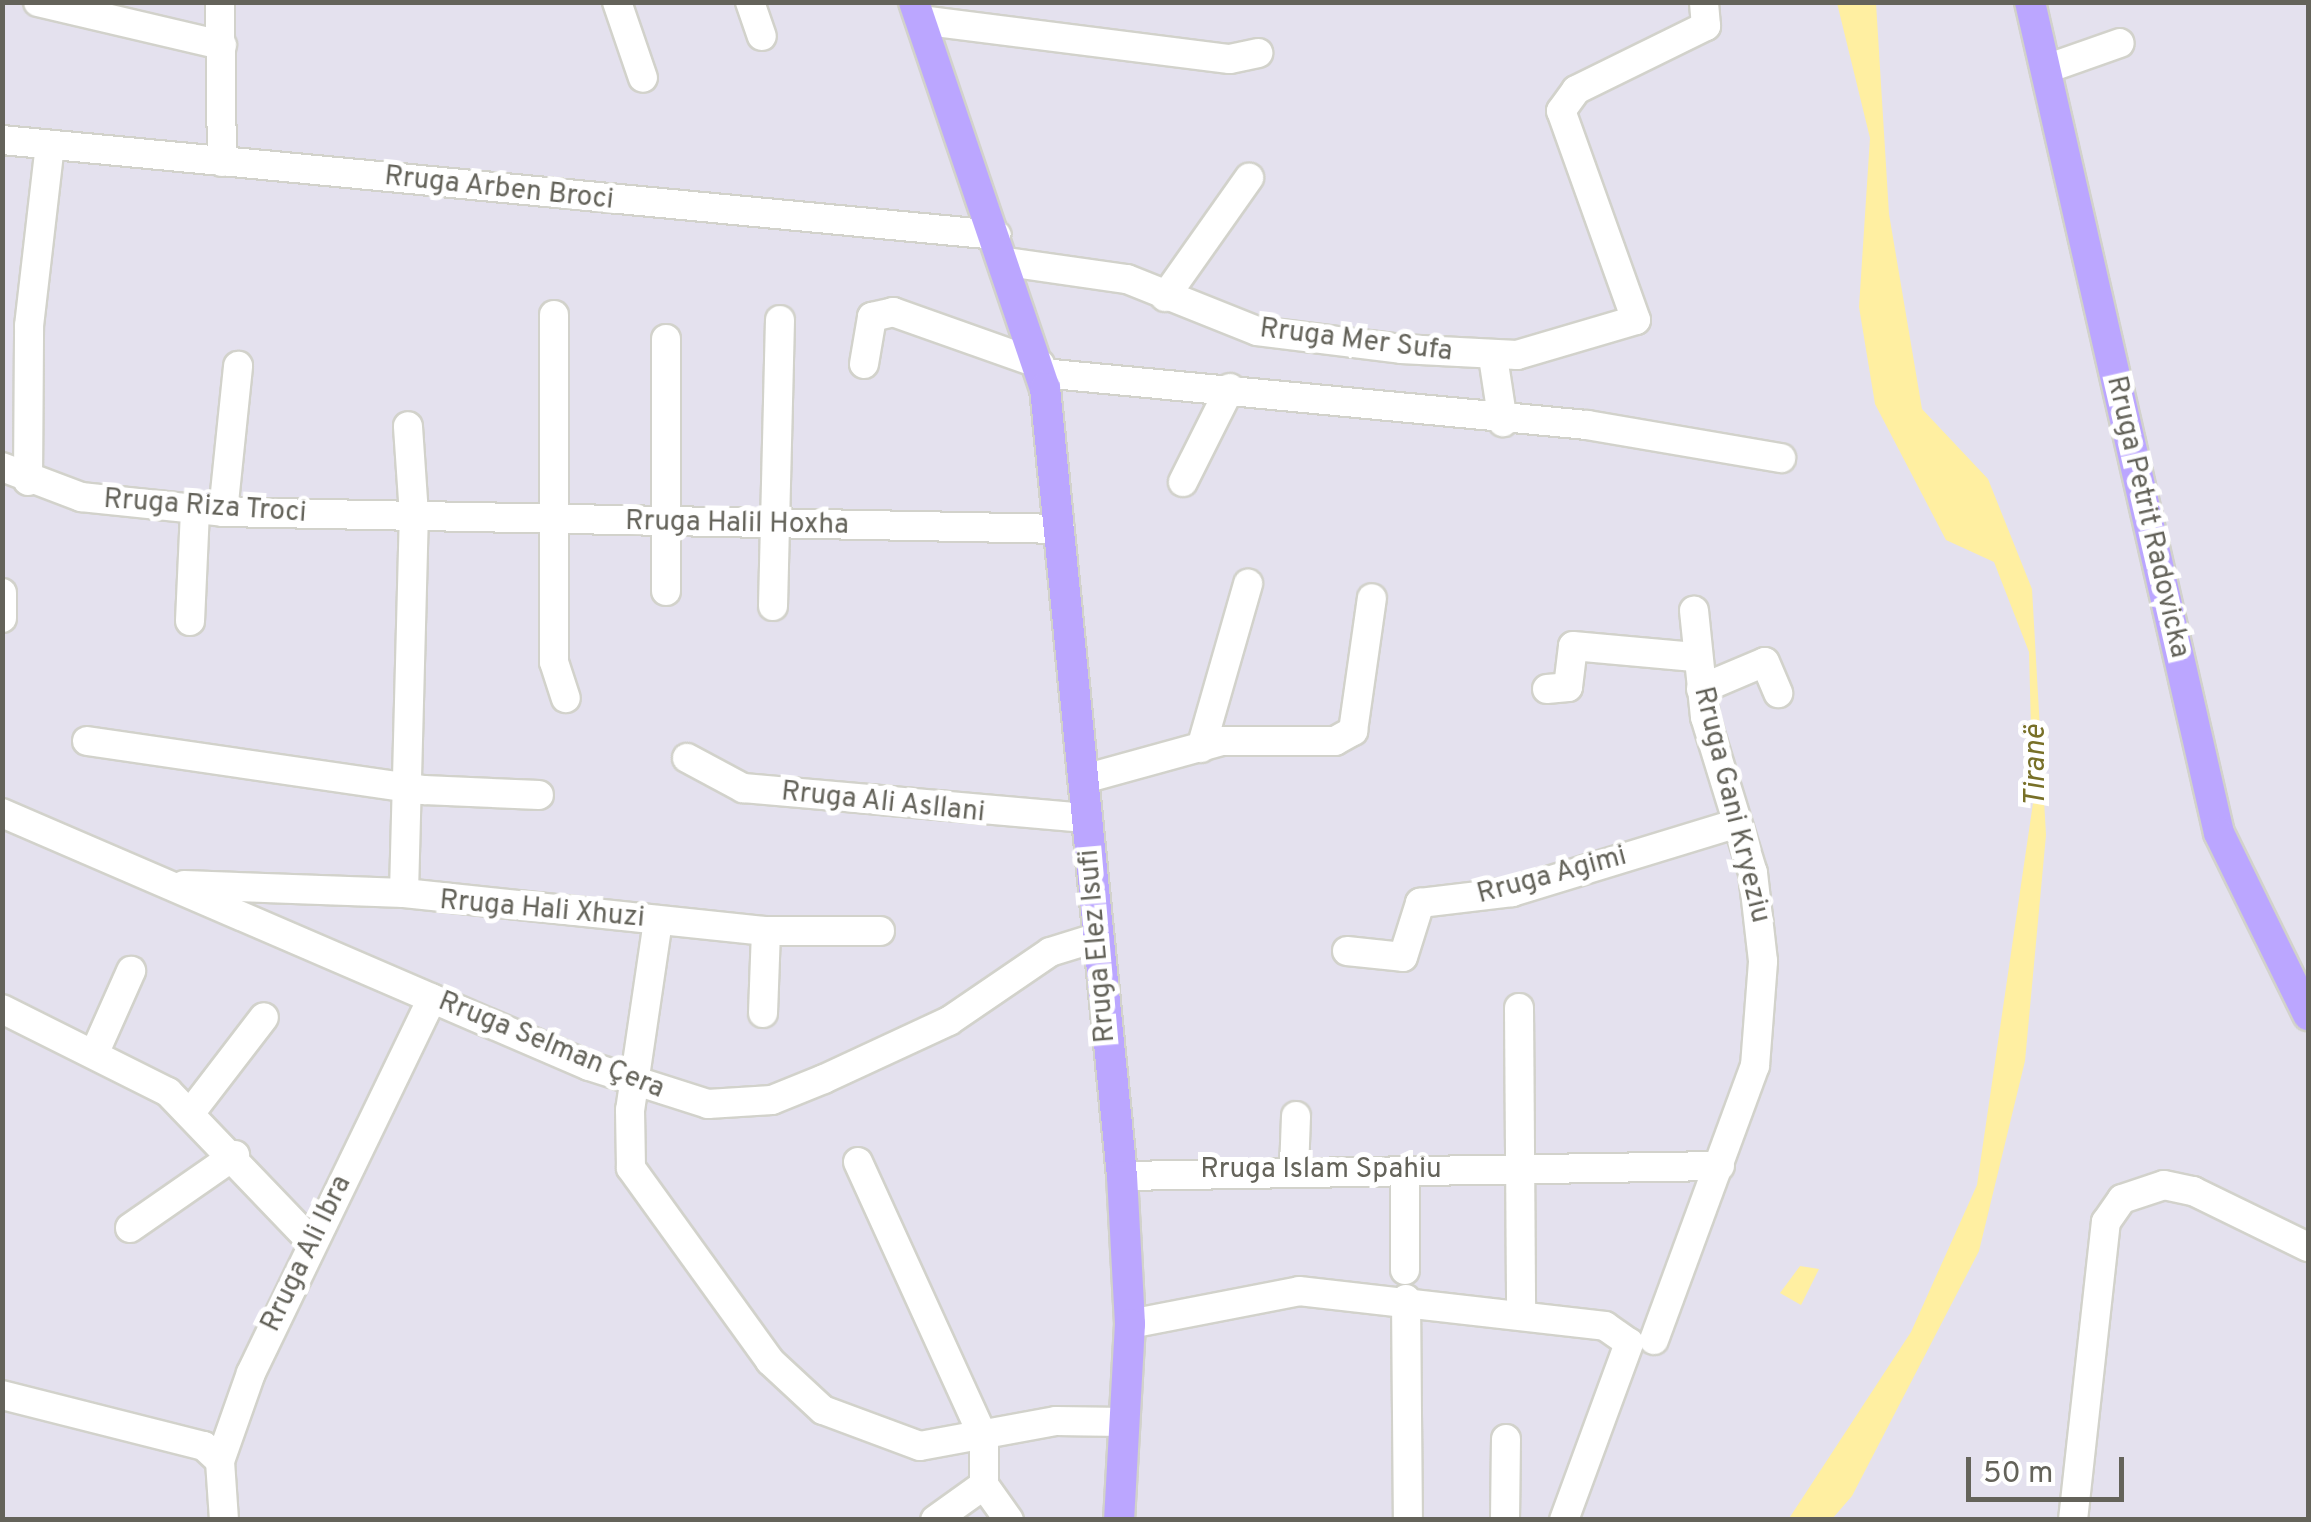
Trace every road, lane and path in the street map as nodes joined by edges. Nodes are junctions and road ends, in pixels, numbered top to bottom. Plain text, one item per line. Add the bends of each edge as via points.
1 (38, 2) edge
2 (220, 2) edge
3 (618, 2) edge
4 (750, 2) edge
5 (1704, 2) edge
6 (2030, 2) edge
7 (91, 8) edge
8 (917, 11) edge
9 (762, 36) dead end
10 (2120, 43) dead end
11 (222, 45) junction
12 (1258, 53) dead end
13 (2046, 69) junction
14 (643, 78) dead end
15 (2, 140) edge
16 (50, 145) junction
17 (222, 162) junction
18 (1248, 178) dead end
19 (1001, 249) junction
20 (1165, 297) junction
21 (554, 315) dead end
22 (780, 320) dead end
23 (666, 340) dead end
24 (1493, 357) junction
25 (864, 364) dead end
26 (238, 366) dead end
27 (1041, 368) junction
28 (1230, 388) junction
29 (1503, 422) junction
30 (408, 426) dead end
31 (1781, 458) dead end
32 (9, 474) edge
33 (1182, 482) dead end
34 (195, 510) junction
35 (223, 512) junction
36 (414, 515) junction
37 (776, 522) junction
38 (554, 523) junction
39 (665, 523) junction
40 (1060, 529) junction
41 (1248, 584) dead end
42 (666, 591) dead end
43 (2, 593) edge
44 (1372, 598) dead end
45 (774, 606) dead end
46 (1694, 611) dead end
47 (2, 618) edge
48 (190, 622) dead end
49 (1695, 657) junction
50 (1547, 689) dead end
51 (1701, 689) junction
52 (1778, 693) dead end
53 (566, 698) dead end
54 (87, 740) dead end
55 (1200, 748) junction
56 (687, 758) dead end
57 (1084, 780) junction
58 (408, 785) junction
59 (538, 794) dead end
60 (2, 813) edge
61 (1086, 818) junction
62 (1734, 824) junction
63 (176, 886) junction
64 (404, 893) junction
65 (658, 921) junction
66 (766, 931) junction
67 (880, 931) dead end
68 (1095, 938) junction
69 (1347, 951) dead end
70 (131, 970) dead end
71 (432, 998) junction
72 (1519, 1008) dead end
73 (2, 1009) edge
74 (763, 1013) dead end
75 (2308, 1015) edge
76 (264, 1017) dead end
77 (95, 1052) junction
78 (634, 1082) junction
79 (192, 1111) junction
80 (1296, 1116) dead end
81 (235, 1155) junction
82 (858, 1162) dead end
83 (1720, 1166) junction
84 (1521, 1169) junction
85 (1294, 1171) junction
86 (1405, 1172) junction
87 (1122, 1176) junction
88 (130, 1228) dead end
89 (309, 1239) junction
90 (2308, 1247) edge
91 (1406, 1270) dead end
92 (1406, 1299) junction
93 (1521, 1314) junction
94 (1130, 1324) junction
95 (1652, 1341) junction
96 (2, 1395) edge
97 (1123, 1422) junction
98 (984, 1439) junction
99 (1506, 1439) dead end
100 (220, 1461) junction
101 (984, 1485) junction
102 (224, 1520) edge
103 (934, 1520) edge
104 (1008, 1520) edge
105 (1119, 1520) edge
106 (1408, 1520) edge
107 (1504, 1520) edge
108 (1564, 1520) edge
109 (2073, 1520) edge

1 - 7 street
2 - 11 street
3 - 14 street
4 - 9 street
5 - 24 street, Rruga Mer Sufa via 1706,26 1576,90 1561,111 1636,320
6 - 13 main road, Rruga Petrit Radovicka
7 - 11 street
8 - 12 street via 1230,58
8 - 19 main road, Rruga Elez Isufi
10 - 13 street
11 - 17 street
13 - 75 main road, Rruga Petrit Radovicka via 2218,833
15 - 16 street, Rruga Arben Broci
16 - 17 street, Rruga Arben Broci
16 - 32 street
17 - 19 street, Rruga Arben Broci
18 - 20 street
19 - 20 street, Rruga Mer Sufa via 1128,279
19 - 27 main road, Rruga Elez Isufi
20 - 24 street, Rruga Mer Sufa via 1257,331
21 - 38 street
22 - 37 street
23 - 39 street
24 - 29 street, Rruga Mer Sufa
25 - 27 street via 872,317 894,312
26 - 35 street
27 - 28 street
27 - 40 main road, Rruga Elez Isufi
28 - 29 street
28 - 33 street
29 - 31 street via 1587,425
30 - 36 street
32 - 34 street, Rruga Riza Troci via 81,497
34 - 35 street, Rruga Riza Troci
34 - 48 street
35 - 36 street, Rruga Riza Troci
36 - 38 street, Rruga Halil Hoxha
36 - 58 street
37 - 39 street, Rruga Halil Hoxha
37 - 40 street, Rruga Halil Hoxha
37 - 45 street
38 - 39 street, Rruga Halil Hoxha
38 - 53 street via 554,662
39 - 42 street
40 - 57 main road, Rruga Elez Isufi
41 - 55 street
43 - 47 street
44 - 55 street via 1353,732 1335,740
46 - 49 street, Rruga Gani Kryeziu
49 - 50 street via 1573,646 1568,686
49 - 51 street, Rruga Gani Kryeziu
51 - 52 street via 1765,662
51 - 62 street, Rruga Gani Kryeziu
54 - 58 street
55 - 57 street
56 - 61 street, Rruga Ali Asllani via 743,788
57 - 61 main road, Rruga Elez Isufi
58 - 59 street
58 - 64 street
60 - 63 street, Rruga Selman Çera
61 - 68 main road, Rruga Elez Isufi
62 - 69 street, Rruga Agimi via 1512,892 1420,903 1403,957
62 - 83 street, Rruga Gani Kryeziu via 1760,902 1764,961 1755,1066
63 - 64 street, Rruga Hali Xhuzi
63 - 71 street, Rruga Selman Çera
64 - 65 street, Rruga Hali Xhuzi
65 - 66 street
65 - 78 street, Rruga Hali Xhuzi
66 - 67 street
66 - 74 street
68 - 78 street, Rruga Selman Çera via 1024,966 925,1034 772,1100 708,1104
68 - 87 main road, Rruga Elez Isufi
70 - 77 street
71 - 78 street, Rruga Selman Çera
71 - 89 street, Rruga Ali Ibra
72 - 84 street
73 - 77 street
76 - 79 street
77 - 79 street
78 - 98 street, Rruga Hali Xhuzi via 631,1168 770,1361 823,1410 888,1440
79 - 81 street
80 - 85 street
81 - 88 street
81 - 89 street
82 - 98 street
83 - 84 street, Rruga Islam Spahiu
83 - 95 street, Rruga Gani Kryeziu
84 - 86 street, Rruga Islam Spahiu
84 - 93 street
85 - 86 street, Rruga Islam Spahiu
85 - 87 street, Rruga Islam Spahiu
86 - 91 street
87 - 94 main road, Rruga Elez Isufi
89 - 100 street, Rruga Ali Ibra
90 - 109 street via 2193,1190 2164,1185 2122,1199 2106,1222
92 - 93 street
92 - 94 street via 1299,1291
92 - 106 street
93 - 95 street via 1606,1326
94 - 97 main road, Rruga Elez Isufi
95 - 108 street, Rruga Gani Kryeziu
96 - 100 street via 204,1446
97 - 98 street, Rruga Hali Xhuzi via 1056,1421
97 - 105 main road, Rruga Elez Isufi
98 - 101 street
99 - 107 street
100 - 102 street, Rruga Ali Ibra
101 - 103 street
101 - 104 street

